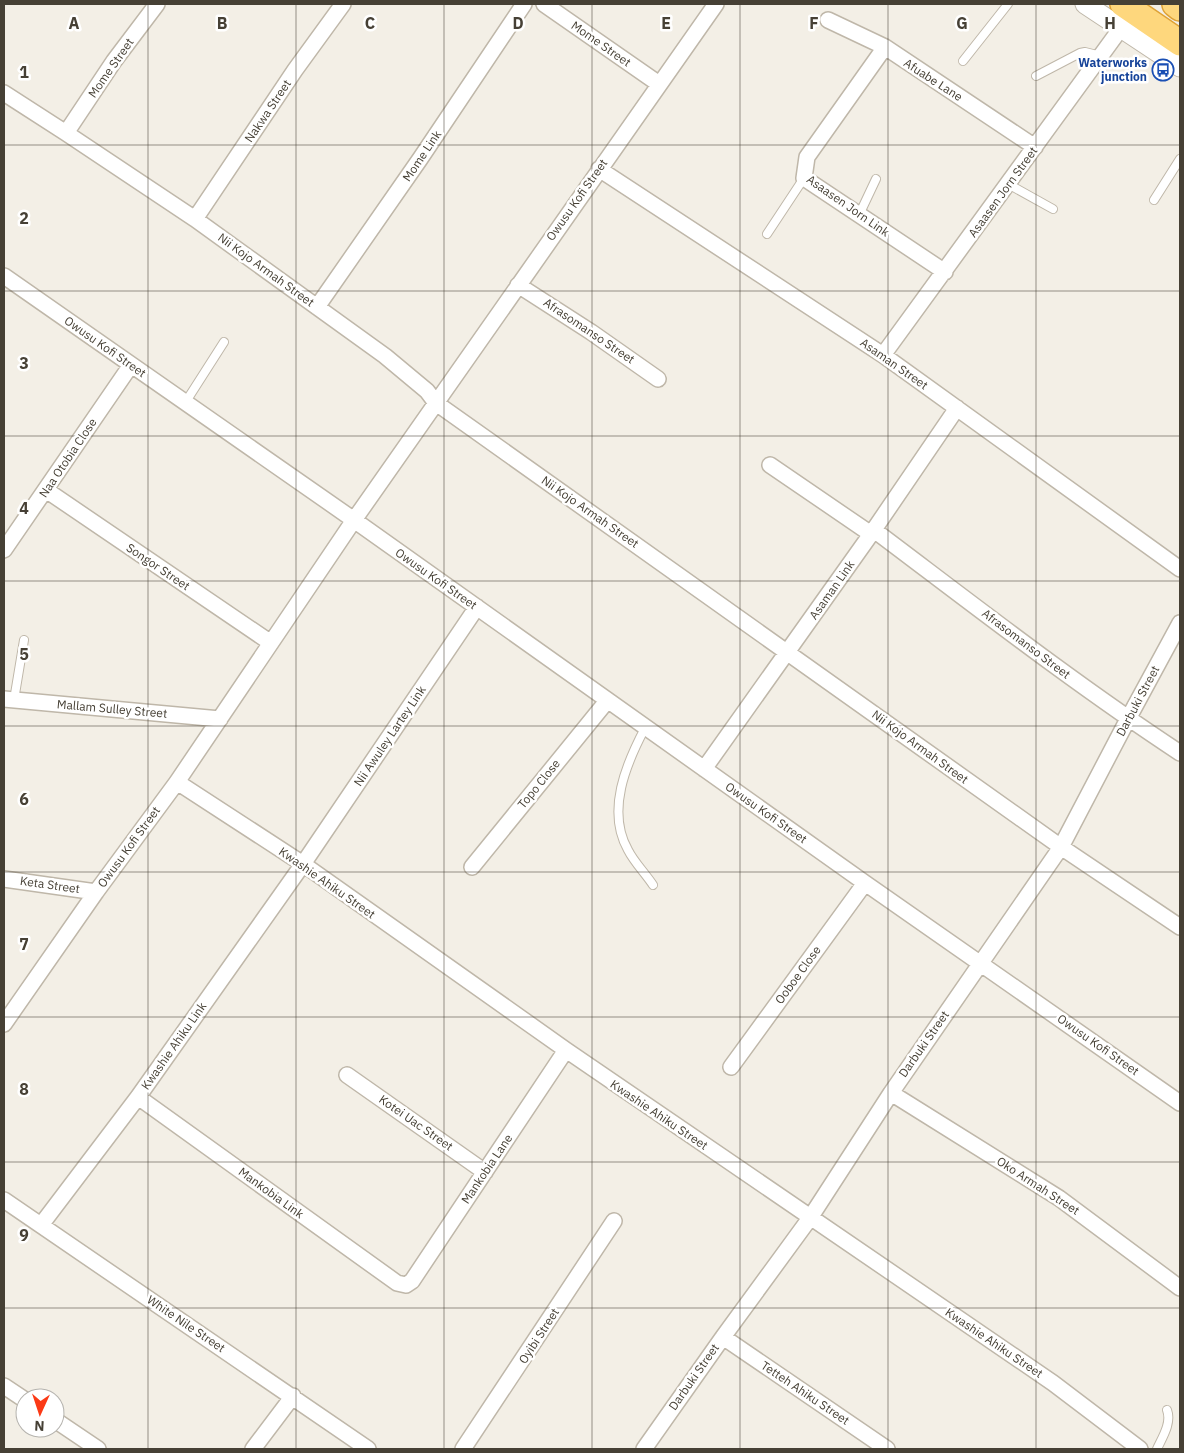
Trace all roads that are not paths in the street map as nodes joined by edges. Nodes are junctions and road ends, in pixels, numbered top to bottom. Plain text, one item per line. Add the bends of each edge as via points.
1 (157, 4) edge
2 (343, 4) edge
3 (524, 4) edge
4 (544, 4) edge
5 (716, 4) edge
6 (1008, 4) edge
7 (1085, 4) edge
8 (1175, 4) edge
9 (1180, 8) edge
10 (1122, 16) edge
11 (828, 20) dead end
12 (1180, 43) edge
13 (885, 48) junction
14 (1101, 56) junction
15 (963, 61) dead end
16 (1180, 67) edge
17 (1036, 76) dead end
18 (659, 84) junction
19 (4, 93) edge
20 (66, 133) junction
21 (1035, 147) junction
22 (1180, 159) edge
23 (599, 170) junction
24 (804, 178) junction
25 (876, 178) dead end
26 (1008, 184) junction
27 (1154, 200) dead end
28 (1053, 210) dead end
29 (859, 216) junction
30 (195, 219) junction
31 (767, 234) dead end
32 (945, 272) junction
33 (5, 279) edge
34 (518, 285) junction
35 (317, 307) junction
36 (224, 342) dead end
37 (883, 355) junction
38 (131, 365) junction
39 (658, 379) dead end
40 (185, 403) junction
41 (436, 403) junction
42 (957, 408) junction
43 (770, 465) dead end
44 (46, 490) junction
45 (354, 520) junction
46 (872, 532) junction
47 (4, 550) edge
48 (1180, 569) edge
49 (477, 607) junction
50 (1180, 623) edge
51 (24, 640) dead end
52 (271, 644) junction
53 (787, 652) junction
54 (9, 699) edge
55 (607, 701) junction
56 (220, 719) junction
57 (1128, 719) junction
58 (645, 728) junction
59 (1180, 753) edge
60 (704, 769) junction
61 (177, 782) junction
62 (1061, 847) junction
63 (303, 864) junction
64 (472, 867) dead end
65 (4, 879) edge
66 (865, 883) junction
67 (653, 885) dead end
68 (96, 892) junction
69 (1180, 927) edge
70 (980, 963) junction
71 (5, 1021) edge
72 (566, 1050) junction
73 (730, 1067) dead end
74 (347, 1075) dead end
75 (891, 1092) junction
76 (138, 1097) junction
77 (1180, 1103) edge
78 (485, 1172) junction
79 (4, 1200) edge
80 (810, 1218) junction
81 (614, 1221) dead end
82 (41, 1225) junction
83 (406, 1285) joint
84 (1180, 1288) edge
85 (722, 1337) junction
86 (4, 1386) edge
87 (15, 1393) edge
88 (293, 1396) junction
89 (1167, 1410) dead end
90 (65, 1427) edge
91 (98, 1449) edge
92 (253, 1449) edge
93 (368, 1449) edge
94 (463, 1449) edge
95 (644, 1449) edge
96 (887, 1449) edge
97 (1140, 1449) edge
98 (1157, 1449) edge

1 - 20 street, Mome Street
2 - 30 street, Nakwa Street
3 - 35 street, Mome Link
4 - 18 street, Mome Street
5 - 18 street, Owusu Kofi Street
6 - 15 lane
7 - 10 street
8 - 9 highway
10 - 12 highway
10 - 14 street, Asaasen Jorn Street
10 - 16 street
11 - 13 street, Afuabe Lane
13 - 21 street, Afuabe Lane
13 - 24 street, Asaasen Jorn Link via 806,156
14 - 17 lane via 1080,53
14 - 21 street, Asaasen Jorn Street
18 - 23 street, Owusu Kofi Street
19 - 20 street, Nii Kojo Armah Street
20 - 30 street, Nii Kojo Armah Street
21 - 26 street, Asaasen Jorn Street
22 - 27 lane
23 - 34 street, Owusu Kofi Street
23 - 37 street, Asaman Street
24 - 29 street, Asaasen Jorn Link
24 - 31 lane
25 - 29 lane
26 - 28 lane
26 - 32 street, Asaasen Jorn Street
29 - 32 street, Asaasen Jorn Link
30 - 35 street, Nii Kojo Armah Street
32 - 37 street, Asaasen Jorn Street
33 - 38 street, Owusu Kofi Street
34 - 39 street, Afrasomanso Street
34 - 41 street, Owusu Kofi Street
35 - 41 street, Nii Kojo Armah Street via 385,356 427,391
36 - 40 lane
37 - 42 street, Asaman Street
38 - 40 street, Owusu Kofi Street
38 - 44 street, Naa Otobia Close
40 - 45 street, Owusu Kofi Street
41 - 45 street, Owusu Kofi Street
41 - 53 street, Nii Kojo Armah Street
42 - 46 street, Asaman Link
42 - 48 street, Asaman Street
43 - 46 street, Afrasomanso Street
44 - 47 street, Naa Otobia Close
44 - 52 street, Songor Street
45 - 49 street, Owusu Kofi Street
45 - 52 street, Owusu Kofi Street
46 - 53 street, Asaman Link
46 - 57 street, Afrasomanso Street
49 - 55 street, Owusu Kofi Street
49 - 63 street, Nii Awuley Lartey Link
50 - 57 street, Darbuki Street
51 - 54 lane
52 - 56 street, Owusu Kofi Street
53 - 60 street, Asaman Link
53 - 62 street, Nii Kojo Armah Street
54 - 56 street, Mallam Sulley Street
55 - 58 street, Owusu Kofi Street
55 - 64 street, Topo Close
56 - 61 street, Owusu Kofi Street
57 - 59 street, Afrasomanso Street
57 - 62 street, Darbuki Street
58 - 60 street, Owusu Kofi Street
58 - 67 lane via 634,748 620,790 618,820 628,850
60 - 66 street, Owusu Kofi Street
61 - 63 street, Kwashie Ahiku Street
61 - 68 street, Owusu Kofi Street
62 - 69 street, Nii Kojo Armah Street
62 - 70 street, Darbuki Street
63 - 72 street, Kwashie Ahiku Street
63 - 76 street, Kwashie Ahiku Link
65 - 68 street, Keta Street
66 - 70 street, Owusu Kofi Street
66 - 73 street, Ooboe Close
68 - 71 street, Owusu Kofi Street
70 - 75 street, Darbuki Street
70 - 77 street, Owusu Kofi Street
72 - 78 street, Mankobia Lane
72 - 80 street, Kwashie Ahiku Street
74 - 78 street, Kotei Uac Street
75 - 80 street, Darbuki Street
75 - 84 street, Oko Armah Street via 1059,1198
76 - 82 street, Kwashie Ahiku Link
76 - 83 street, Mankobia Link via 397,1283
78 - 83 street, Mankobia Lane via 412,1281
79 - 82 street, White Nile Street
80 - 85 street, Darbuki Street
80 - 97 street, Kwashie Ahiku Street via 1053,1383
81 - 94 street, Oyibi Street
82 - 88 street, White Nile Street
85 - 95 street, Darbuki Street
85 - 96 street, Tetteh Ahiku Street
86 - 87 street
88 - 92 street
88 - 93 street, White Nile Street
89 - 98 lane via 1167,1426
90 - 91 street

